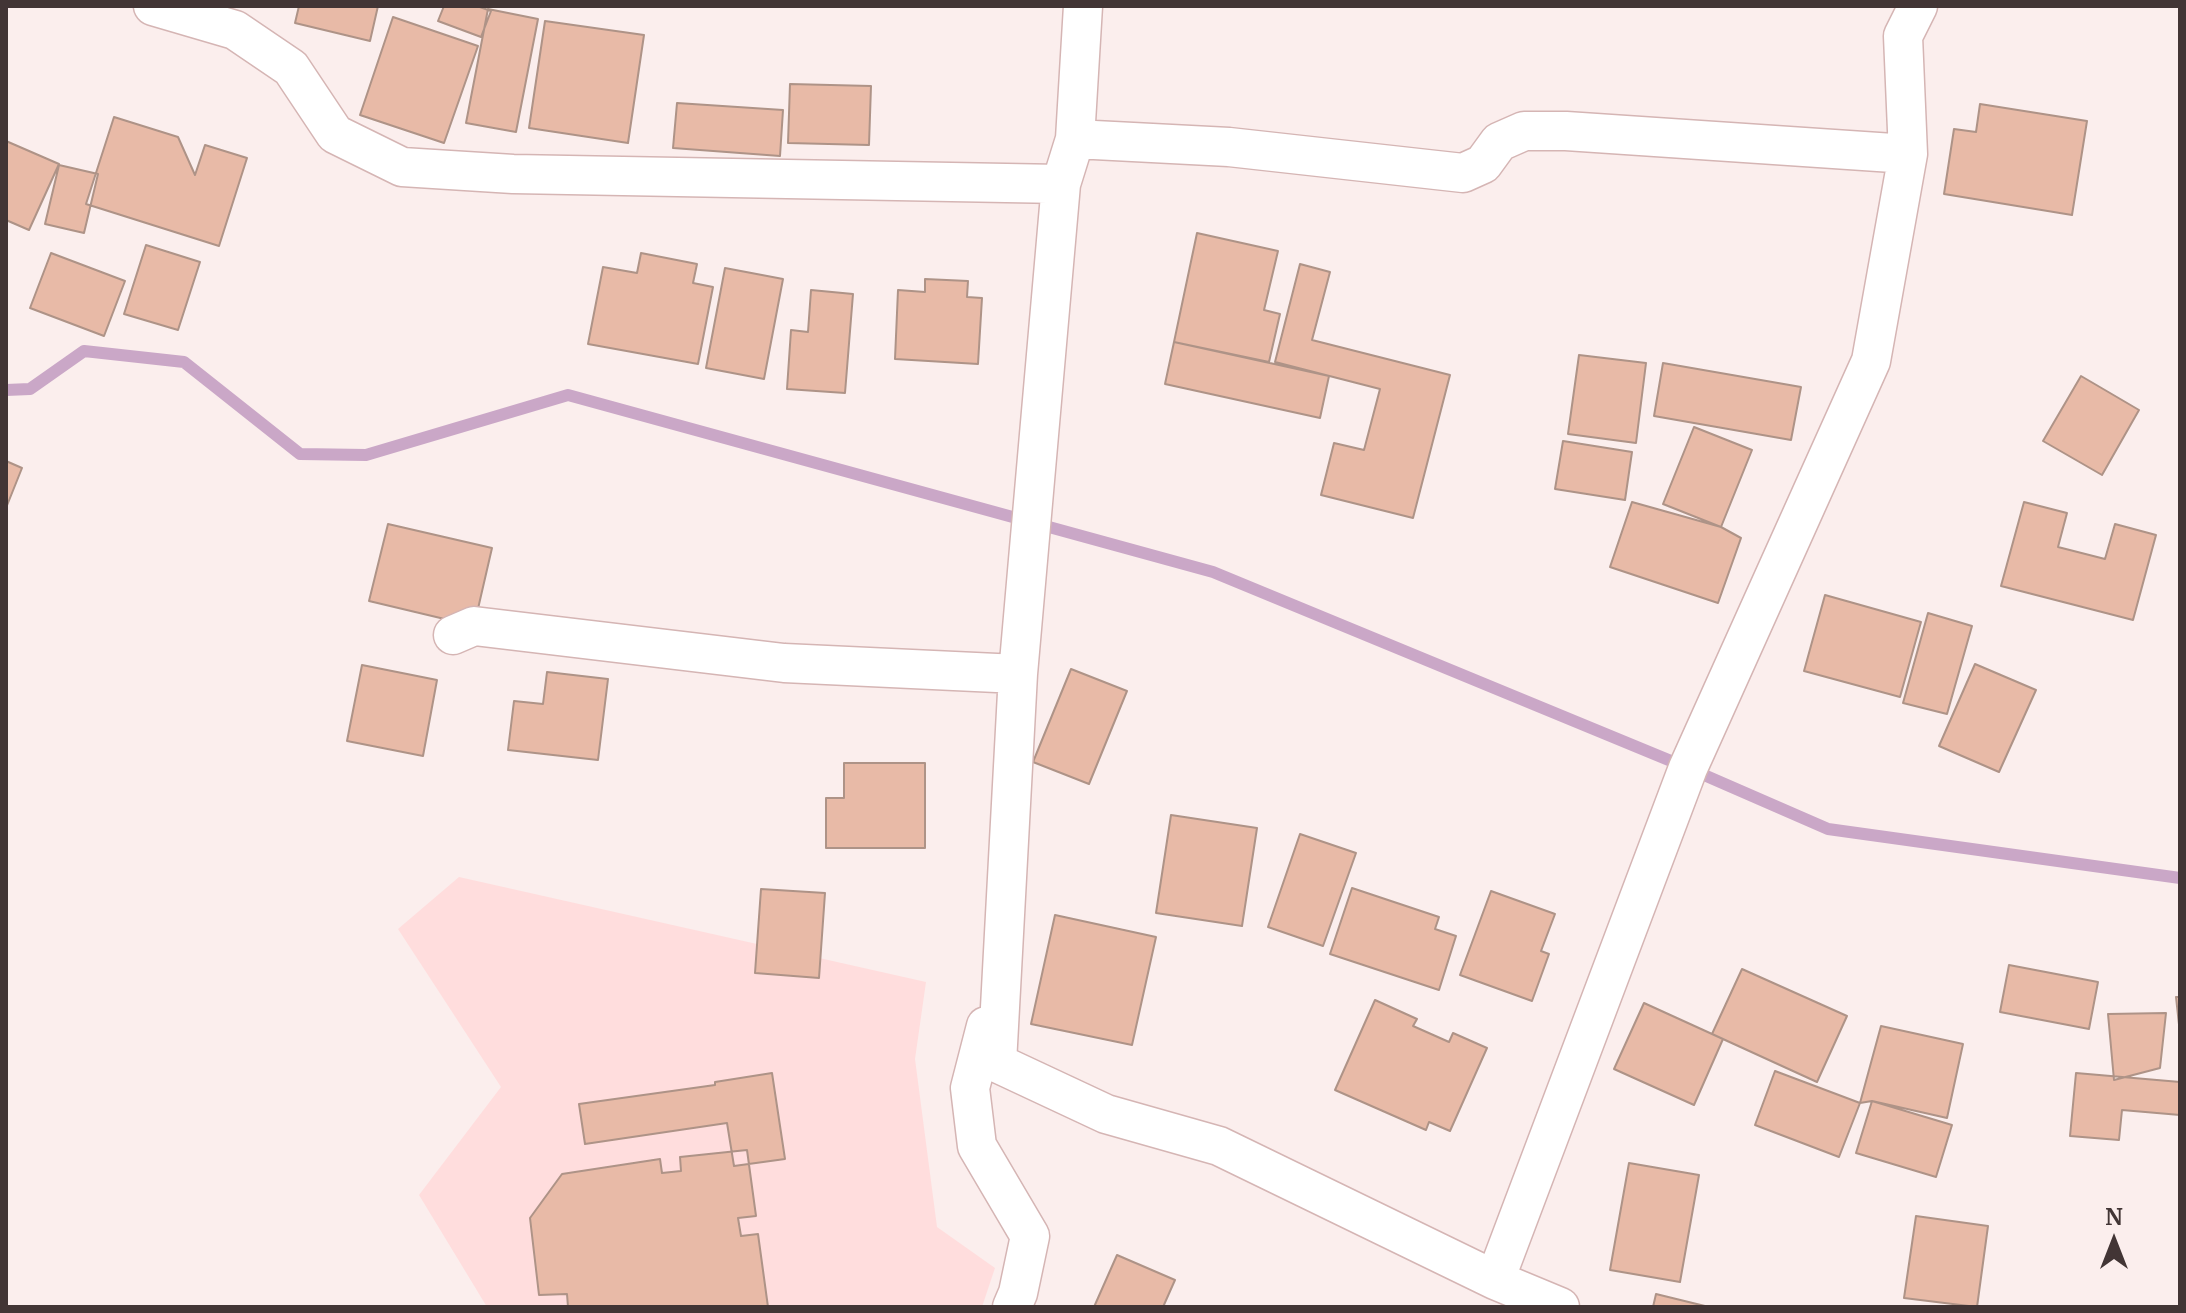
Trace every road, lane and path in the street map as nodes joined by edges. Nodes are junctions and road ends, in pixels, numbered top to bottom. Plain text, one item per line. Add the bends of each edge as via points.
1 (153, 6) edge
2 (1083, 6) edge
3 (1918, 6) edge
4 (1075, 139) junction
5 (1908, 154) junction
6 (1061, 184) junction
7 (453, 635) dead end
8 (1018, 674) junction
9 (1001, 965) junction
10 (1495, 1280) junction
11 (1012, 1307) edge
12 (1560, 1307) edge

1 - 6 street via 235,30 291,68 335,134 402,167 513,174
2 - 4 street
3 - 5 street via 1903,36
4 - 5 street via 1229,147 1463,173 1483,164 1499,142 1524,131
4 - 6 street
5 - 10 street via 1871,361 1688,768
6 - 8 street
7 - 8 street via 474,626 784,663
8 - 9 street
9 - 10 street via 997,1063 1106,1114 1219,1146
9 - 11 street via 970,1088 977,1146 1030,1236
10 - 12 street

